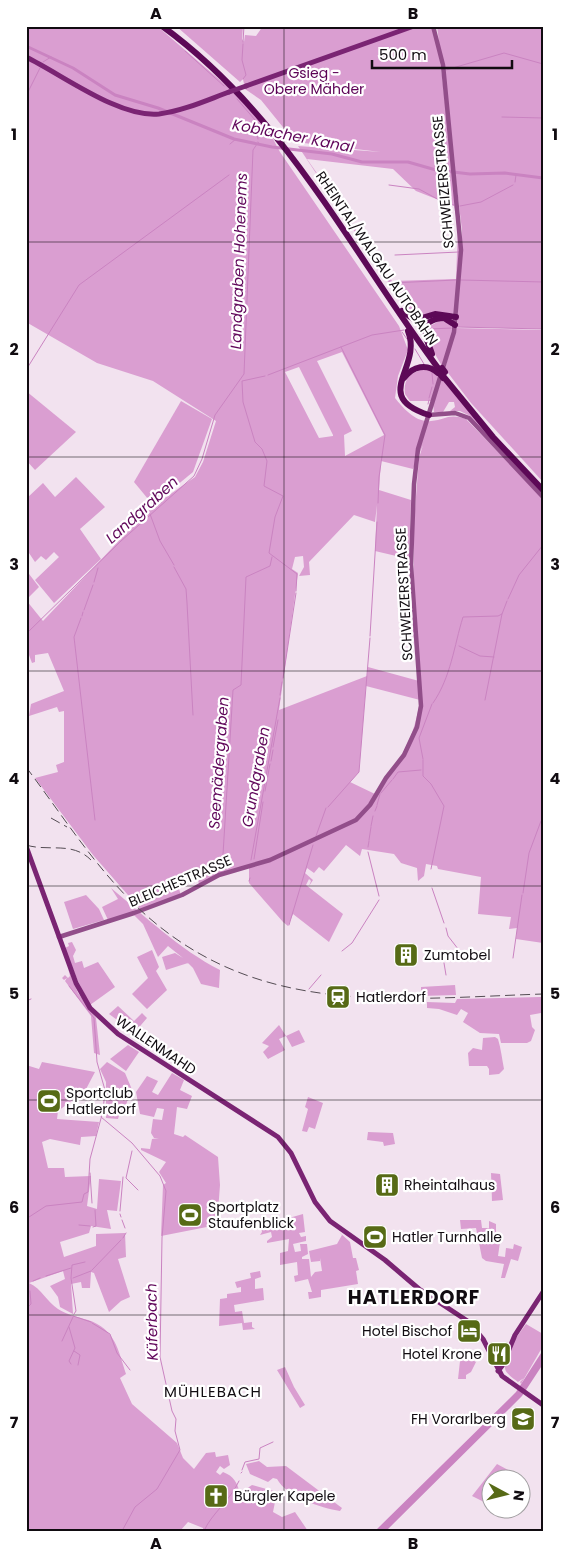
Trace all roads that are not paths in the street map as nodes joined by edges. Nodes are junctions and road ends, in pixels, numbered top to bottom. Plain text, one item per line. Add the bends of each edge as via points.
1 (162, 26) edge
2 (168, 26) edge
3 (414, 26) edge
4 (435, 26) edge
5 (26, 57) edge
6 (284, 141) junction
7 (401, 314) junction
8 (456, 316) junction
9 (455, 327) junction
10 (432, 354) junction
11 (442, 373) junction
12 (429, 414) junction
13 (543, 485) edge
14 (543, 490) edge
15 (543, 497) edge
16 (362, 815) joint
17 (26, 846) edge
18 (59, 937) junction
19 (543, 1292) edge
20 (499, 1368) junction
21 (542, 1405) edge

1 - 6 highway, RHEINTAL/WALGAU AUTOBAHN via 224,79
2 - 6 highway, RHEINTAL/WALGAU AUTOBAHN via 234,84
3 - 5 main road, bridge via 159,114 119,107
4 - 8 main road, SCHWEIZERSTRASSE via 443,65 462,236
6 - 7 highway, RHEINTAL/WALGAU AUTOBAHN
7 - 8 highway via 415,320 435,314
7 - 10 highway, RHEINTAL/WALGAU AUTOBAHN
7 - 11 highway, RHEINTAL/WALGAU AUTOBAHN
7 - 12 highway via 412,349 400,394 411,409
8 - 9 main road, SCHWEIZERSTRASSE
9 - 10 highway via 450,320 440,318 432,321 426,329 425,341
9 - 12 main road, SCHWEIZERSTRASSE
10 - 11 highway, RHEINTAL/WALGAU AUTOBAHN
11 - 12 highway via 429,367 419,367 409,372 402,383 407,402
11 - 13 highway, RHEINTAL/WALGAU AUTOBAHN
11 - 14 highway, RHEINTAL/WALGAU AUTOBAHN via 493,437
12 - 15 main road via 455,413 469,418
12 - 16 main road, SCHWEIZERSTRASSE via 416,463 411,548 421,714 404,755
16 - 18 main road, BLEICHESTRASSE via 344,827 270,860 227,872 182,895
17 - 18 main road, WALLENMAHD
18 - 20 main road, WALLENMAHD via 80,992 105,1023 137,1048 278,1137 289,1150 314,1200 330,1221 385,1260 416,1287 469,1322 479,1332
19 - 20 main road
20 - 21 main road via 517,1387

